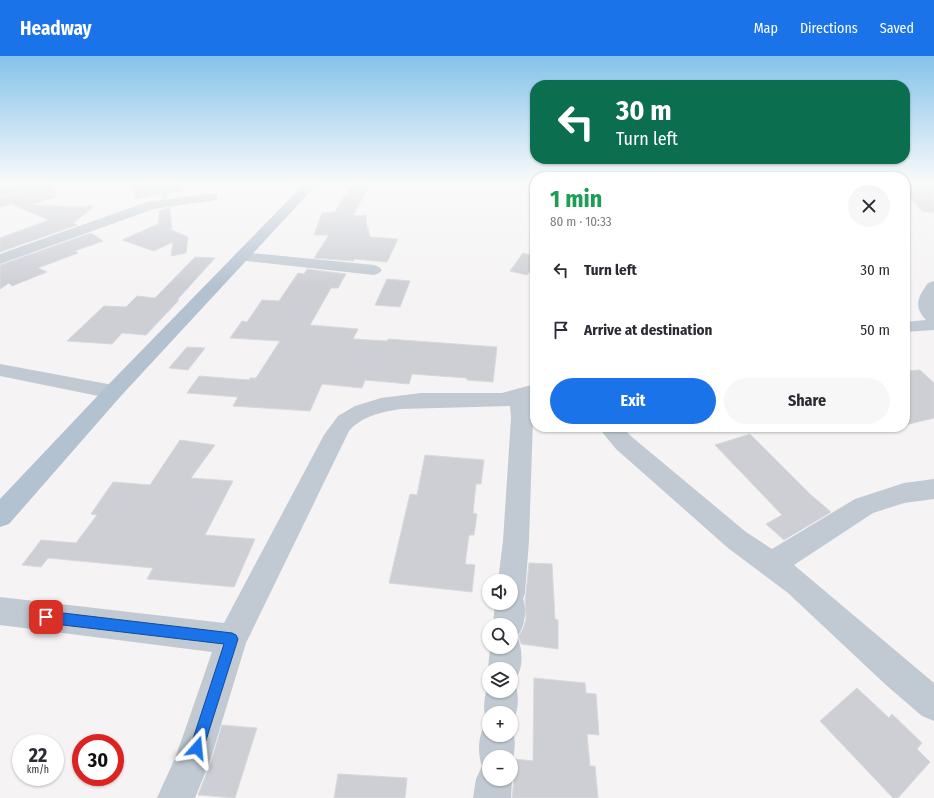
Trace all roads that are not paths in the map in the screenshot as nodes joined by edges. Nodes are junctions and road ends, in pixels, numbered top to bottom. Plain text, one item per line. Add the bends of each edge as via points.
1 (116, 218) edge
2 (279, 218) edge
3 (242, 256) junction
4 (0, 259) edge
5 (374, 270) dead end
6 (934, 286) edge
7 (934, 318) edge
8 (934, 325) edge
9 (910, 327) edge
10 (0, 370) edge
11 (113, 392) junction
12 (527, 394) edge
13 (614, 432) edge
14 (934, 489) edge
15 (0, 516) edge
16 (772, 564) junction
17 (513, 574) edge
18 (0, 611) edge
19 (232, 639) junction
20 (934, 704) edge
21 (493, 786) edge
22 (176, 798) edge
23 (492, 798) edge

1 - 4 street
2 - 3 main road
3 - 5 street
3 - 11 main road
6 - 7 street via 926,303 927,312
8 - 9 street
10 - 11 street
11 - 15 main road
12 - 17 street via 522,418
12 - 19 street via 504,400 414,401 380,405 360,412 345,422 335,435
13 - 16 street via 737,540
14 - 16 street via 904,493 864,506
16 - 20 street
18 - 19 street
19 - 22 street via 192,761
21 - 23 street

